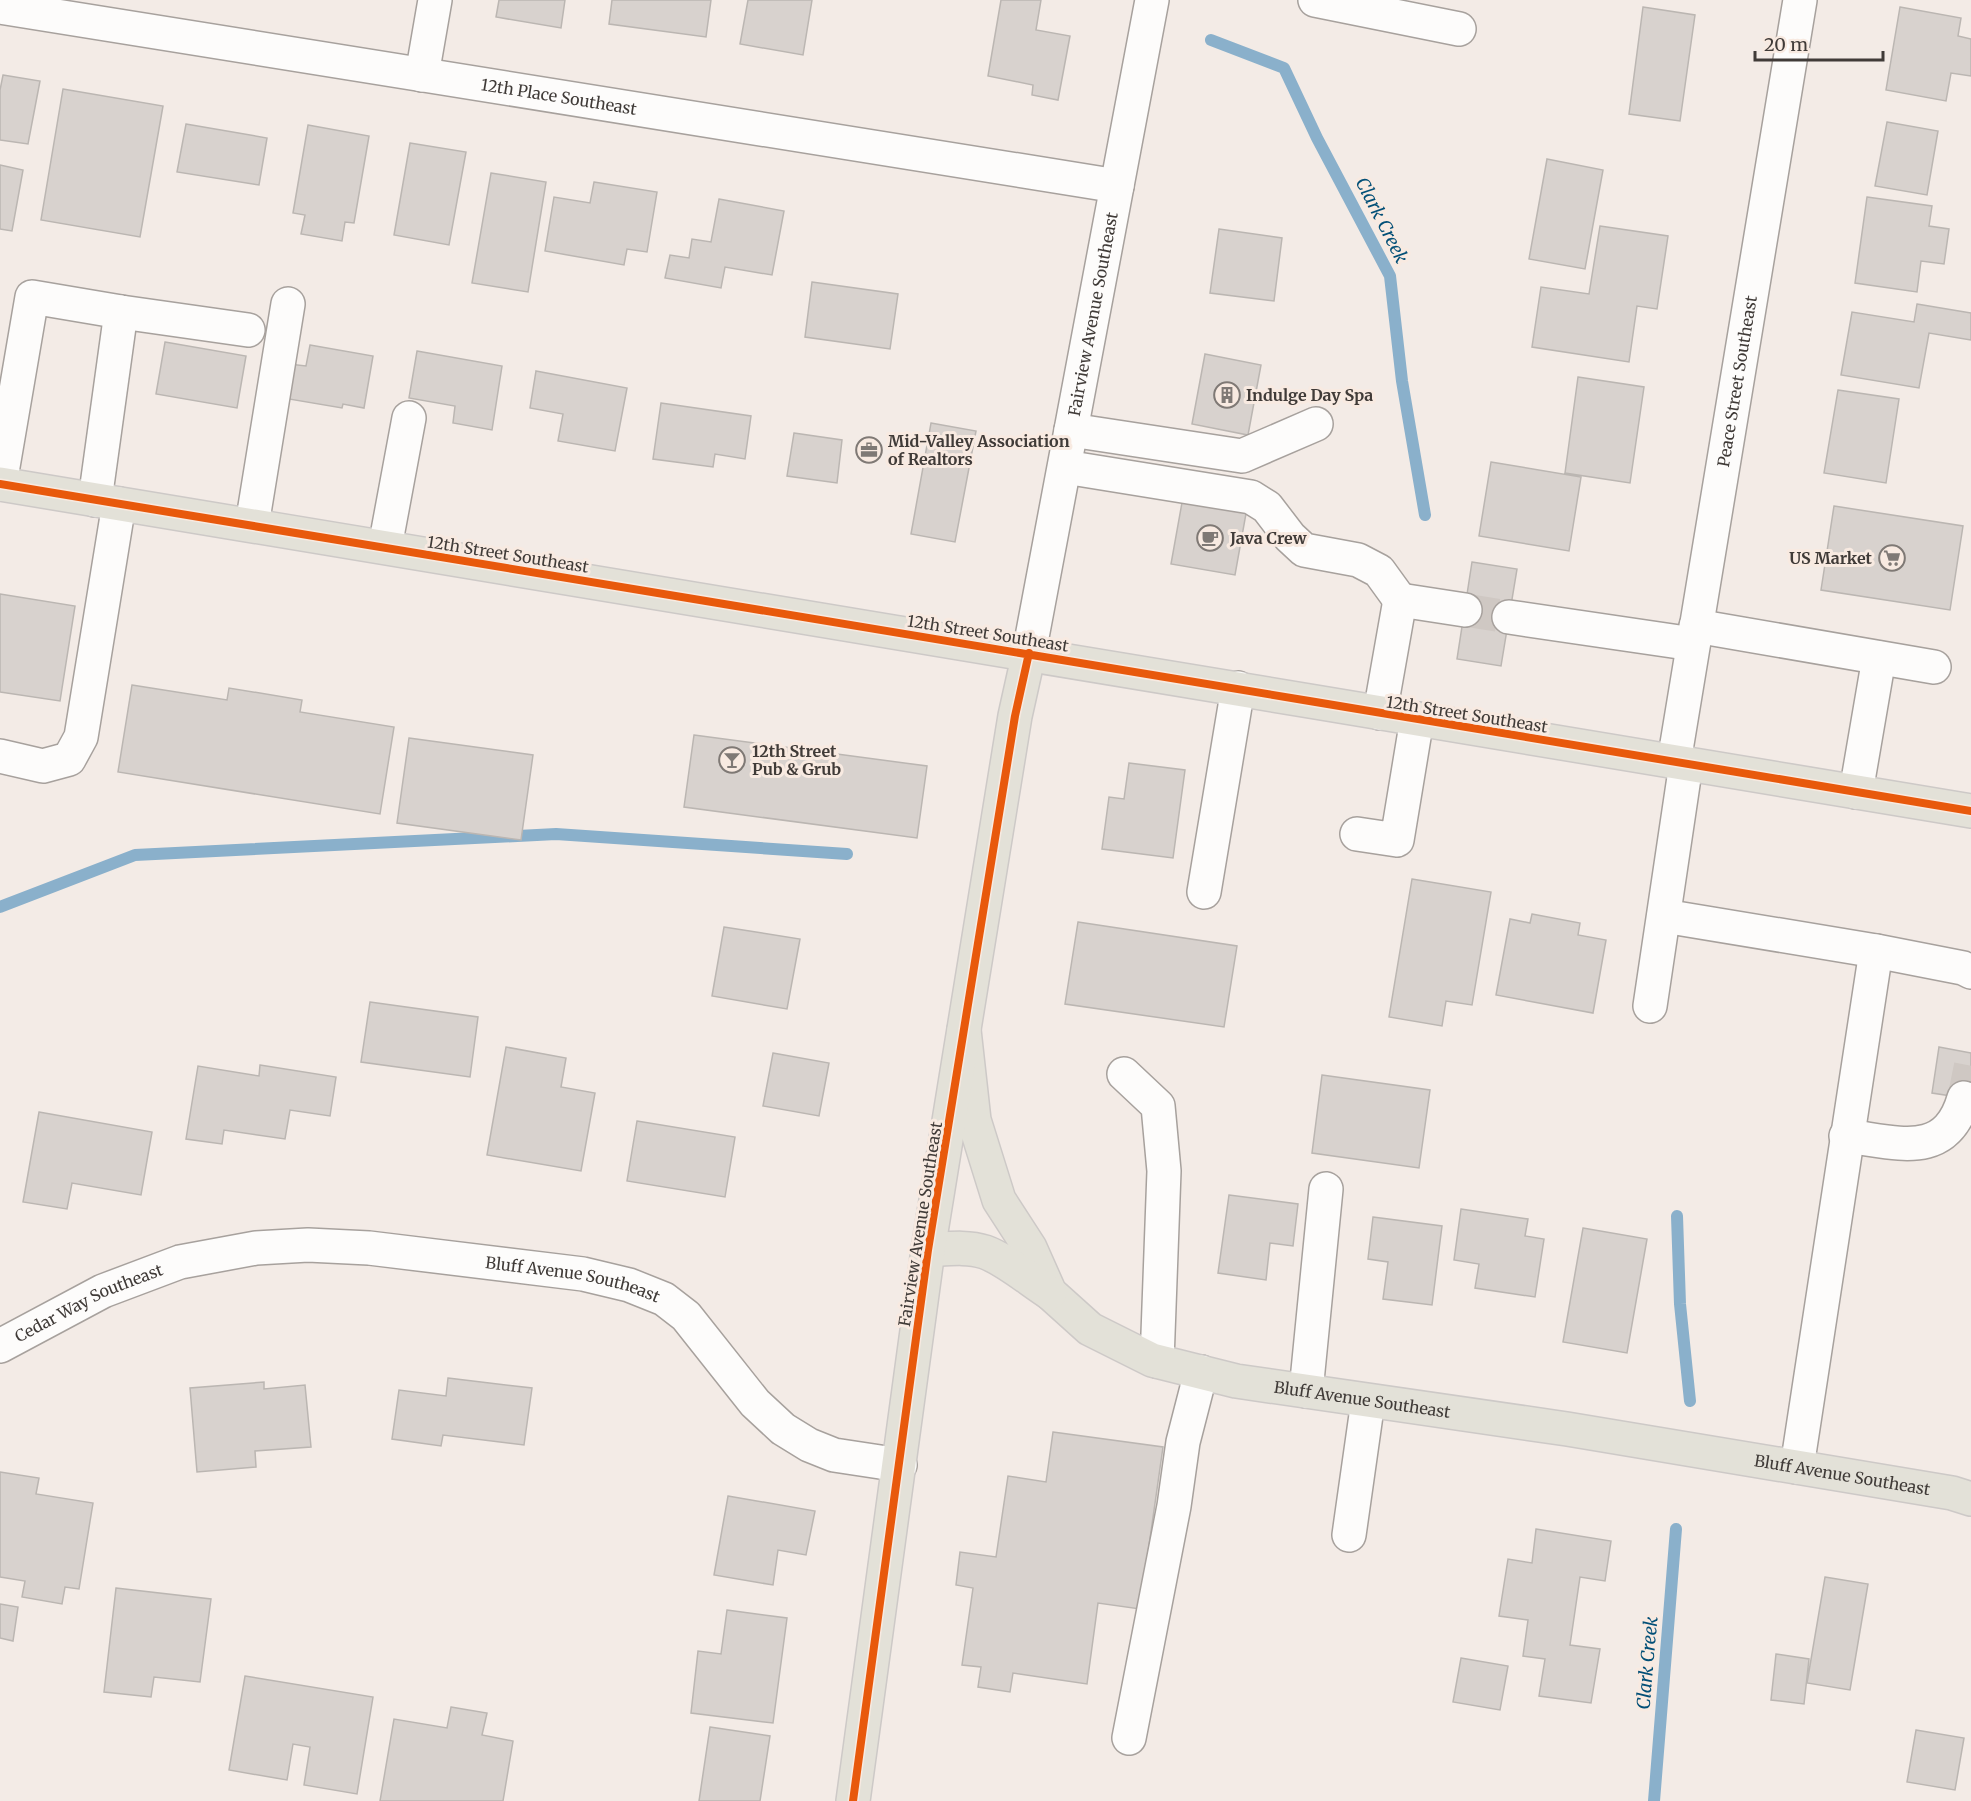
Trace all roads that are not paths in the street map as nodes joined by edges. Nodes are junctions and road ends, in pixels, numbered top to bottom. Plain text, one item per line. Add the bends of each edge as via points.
1 (435, 0) edge
2 (1152, 0) edge
3 (1315, 0) edge
4 (1800, 0) edge
5 (0, 7) edge
6 (1459, 29) dead end
7 (422, 75) junction
8 (1117, 186) junction
9 (288, 304) dead end
10 (121, 312) junction
11 (248, 330) dead end
12 (409, 418) dead end
13 (1316, 424) dead end
14 (1071, 430) junction
15 (1065, 467) junction
16 (0, 484) edge
17 (107, 502) junction
18 (252, 525) junction
19 (385, 547) junction
20 (1401, 600) junction
21 (1464, 610) tunnel mouth
22 (1509, 617) tunnel mouth
23 (1694, 635) junction
24 (1029, 653) junction
25 (1879, 658) junction
26 (1934, 667) dead end
27 (1238, 688) junction
28 (1380, 713) junction
29 (1417, 719) junction
30 (0, 756) edge
31 (1680, 763) junction
32 (1856, 792) junction
33 (1971, 811) edge
34 (1357, 834) dead end
35 (1204, 892) dead end
36 (1664, 916) junction
37 (1875, 951) junction
38 (1971, 972) edge
39 (1650, 1006) dead end
40 (964, 1030) junction
41 (1124, 1074) dead end
42 (1964, 1098) tunnel mouth
43 (1846, 1136) junction
44 (1326, 1189) dead end
45 (928, 1250) junction
46 (180, 1262) joint
47 (1050, 1293) junction
48 (0, 1346) edge
49 (1157, 1361) junction
50 (1201, 1372) junction
51 (1306, 1391) junction
52 (1368, 1401) junction
53 (900, 1465) junction
54 (1797, 1467) junction
55 (1971, 1499) edge
56 (1349, 1535) dead end
57 (1129, 1738) dead end
58 (853, 1801) edge

1 - 7 street
2 - 8 street, Fairview Avenue Southeast
3 - 6 street
4 - 23 street, Peace Street Southeast
5 - 7 street, 12th Place Southeast
7 - 8 street, 12th Place Southeast
8 - 14 street, Fairview Avenue Southeast
9 - 18 street
10 - 11 street
10 - 16 street via 32,297
10 - 17 street
12 - 19 street
13 - 14 street via 1242,456
14 - 15 street, Fairview Avenue Southeast
15 - 20 street via 1251,497 1267,507 1304,550 1358,560 1379,571
15 - 24 street, Fairview Avenue Southeast
16 - 17 main road, 12th Street Southeast
17 - 18 main road, 12th Street Southeast
17 - 30 street via 81,737 69,759 43,766
18 - 19 main road, 12th Street Southeast
19 - 24 main road, 12th Street Southeast
20 - 21 street
20 - 28 street
22 - 23 street
23 - 25 street
23 - 31 street, Peace Street Southeast
24 - 27 main road, 12th Street Southeast
24 - 40 main road, Fairview Avenue Southeast via 1015,716
25 - 26 street
25 - 32 street
27 - 28 main road, 12th Street Southeast
27 - 35 street
28 - 29 main road, 12th Street Southeast
29 - 31 main road, 12th Street Southeast
29 - 34 street via 1397,840
31 - 32 main road, 12th Street Southeast
31 - 36 street, Peace Street Southeast
32 - 33 main road, 12th Street Southeast
36 - 37 street
36 - 39 street, Peace Street Southeast
37 - 38 street
37 - 43 street
40 - 45 main road, Fairview Avenue Southeast
40 - 47 main road, Bluff Avenue Southeast via 974,1120 999,1200 1030,1248
41 - 49 street via 1158,1106 1164,1171
42 - 43 street via 1960,1114 1948,1130 1925,1143
43 - 54 street
44 - 51 street
45 - 47 main road via 960,1248 983,1252
45 - 53 main road, Fairview Avenue Southeast
46 - 48 street, Cedar Way Southeast via 104,1291
46 - 53 street, Bluff Avenue Southeast via 256,1248 369,1248 583,1274 629,1285 663,1299 686,1316 755,1403 783,1429 834,1455
47 - 49 main road, Bluff Avenue Southeast via 1090,1329
49 - 50 main road, Bluff Avenue Southeast
50 - 51 main road, Bluff Avenue Southeast
50 - 57 street via 1183,1442
51 - 52 main road, Bluff Avenue Southeast
52 - 54 main road, Bluff Avenue Southeast
52 - 56 street
53 - 58 main road, Fairview Avenue Southeast
54 - 55 main road, Bluff Avenue Southeast

